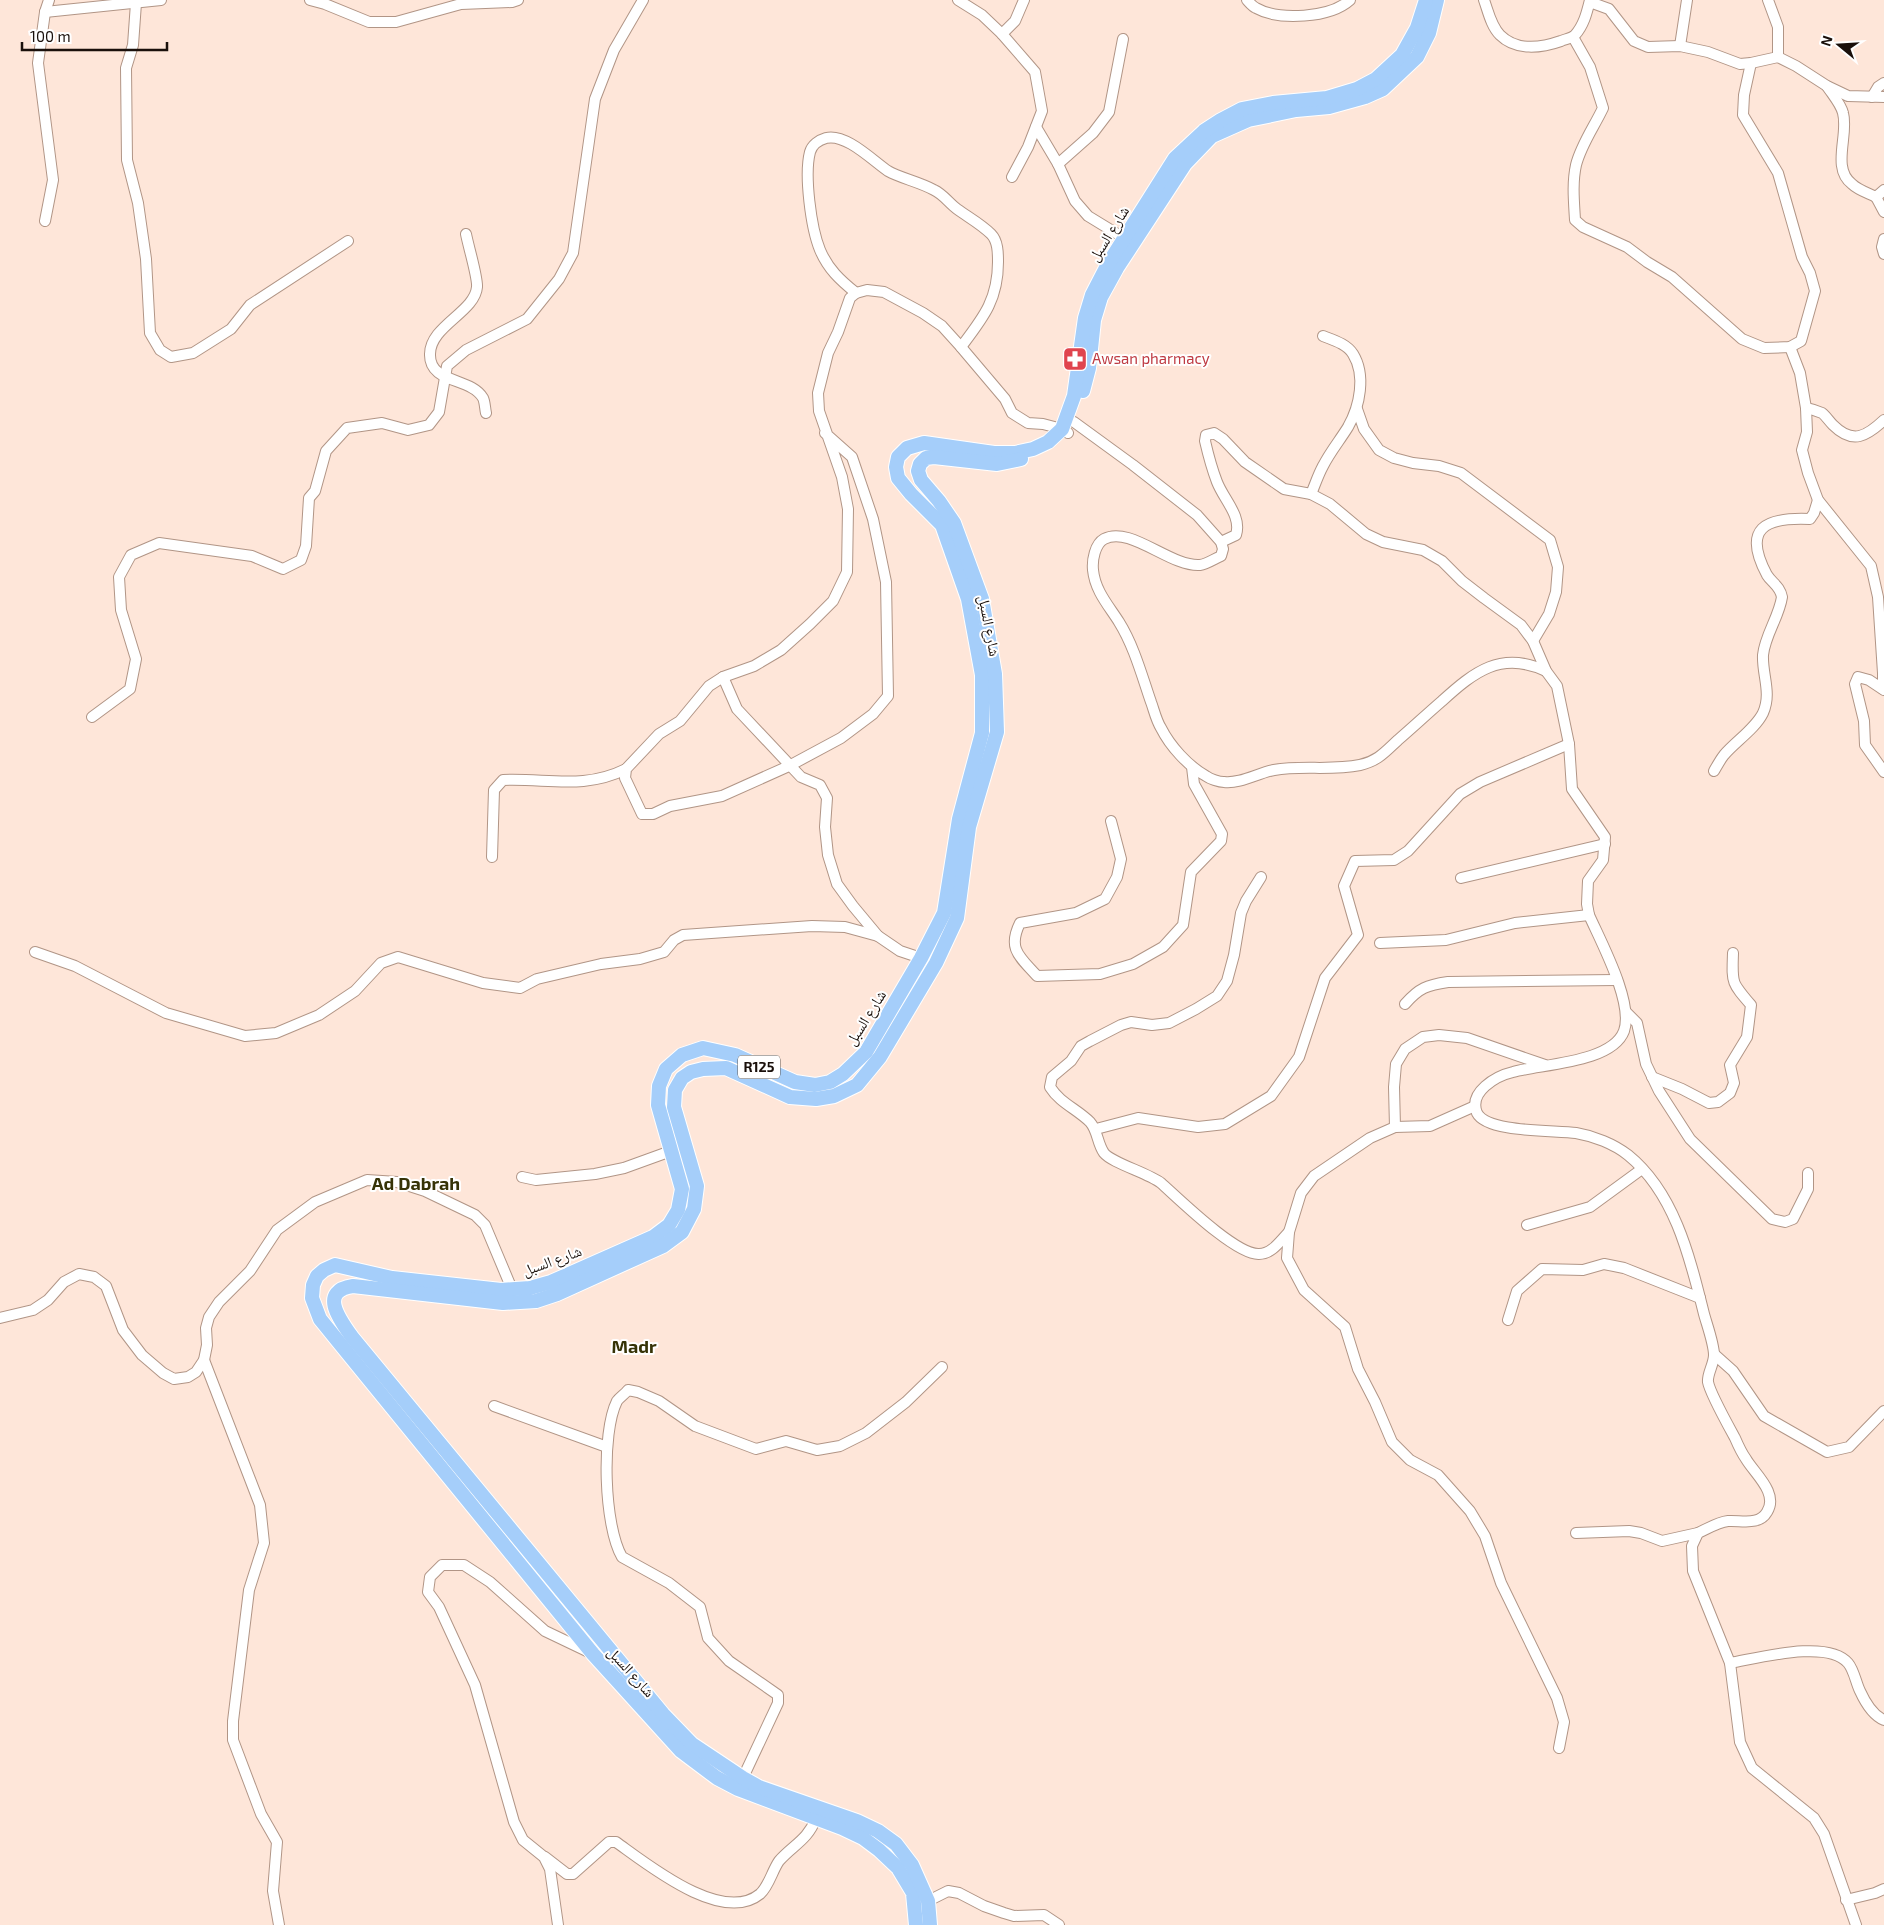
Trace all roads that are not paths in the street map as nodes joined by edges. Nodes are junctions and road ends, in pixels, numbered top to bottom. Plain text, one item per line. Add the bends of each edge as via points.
1 (49, 0) edge
2 (161, 0) edge
3 (310, 0) edge
4 (518, 0) edge
5 (643, 0) edge
6 (958, 0) edge
7 (1024, 0) edge
8 (1246, 0) edge
9 (1350, 0) edge
10 (1426, 0) edge
11 (1437, 0) edge
12 (1484, 0) edge
13 (1687, 0) edge
14 (1768, 0) edge
15 (1590, 1) edge
16 (136, 3) junction
17 (45, 12) junction
18 (1002, 34) junction
19 (1573, 37) junction
20 (1124, 39) dead end
21 (1680, 46) junction
22 (1778, 57) junction
23 (1751, 63) junction
24 (1884, 82) edge
25 (1827, 86) junction
26 (1872, 97) junction
27 (1884, 97) edge
28 (1036, 127) junction
29 (1058, 164) junction
30 (1012, 177) dead end
31 (1880, 194) edge
32 (1884, 212) edge
33 (45, 221) dead end
34 (466, 234) dead end
35 (1124, 238) junction
36 (1884, 239) edge
37 (348, 241) dead end
38 (1884, 254) edge
39 (856, 293) junction
40 (1323, 336) dead end
41 (961, 347) junction
42 (1790, 347) junction
43 (445, 377) junction
44 (1806, 408) junction
45 (1357, 409) junction
46 (486, 413) dead end
47 (1884, 420) edge
48 (1068, 428) junction
49 (825, 433) junction
50 (1311, 494) junction
51 (1818, 500) junction
52 (1221, 542) junction
53 (1533, 641) junction
54 (1546, 671) junction
55 (723, 677) junction
56 (1883, 689) edge
57 (92, 717) dead end
58 (1569, 744) junction
59 (789, 766) junction
60 (1192, 767) junction
61 (626, 769) junction
62 (1714, 772) dead end
63 (1884, 772) edge
64 (1111, 821) dead end
65 (1605, 844) junction
66 (492, 857) dead end
67 (1261, 877) dead end
68 (1461, 878) dead end
69 (1589, 915) junction
70 (878, 936) junction
71 (1380, 943) dead end
72 (35, 952) dead end
73 (1733, 953) dead end
74 (920, 958) junction
75 (936, 963) junction
76 (1617, 980) junction
77 (1405, 1004) dead end
78 (1626, 1012) junction
79 (1546, 1066) junction
80 (1652, 1077) junction
81 (1475, 1106) junction
82 (1396, 1127) junction
83 (1096, 1130) junction
84 (672, 1151) junction
85 (1642, 1169) junction
86 (1808, 1173) dead end
87 (522, 1176) dead end
88 (1527, 1225) dead end
89 (1289, 1232) junction
90 (514, 1296) junction
91 (1700, 1298) junction
92 (0, 1318) edge
93 (1508, 1320) dead end
94 (1714, 1354) junction
95 (204, 1360) junction
96 (942, 1368) dead end
97 (494, 1406) dead end
98 (1884, 1411) edge
99 (607, 1447) junction
100 (1576, 1533) dead end
101 (1698, 1534) junction
102 (593, 1654) junction
103 (1730, 1663) junction
104 (1884, 1720) edge
105 (1559, 1748) dead end
106 (740, 1784) junction
107 (816, 1818) junction
108 (544, 1857) junction
109 (1884, 1889) edge
110 (1846, 1900) junction
111 (928, 1902) junction
112 (279, 1925) edge
113 (558, 1925) edge
114 (916, 1925) edge
115 (930, 1925) edge
116 (1059, 1925) edge
117 (1856, 1925) edge

1 - 17 street
2 - 16 street
3 - 4 street via 369,22 396,22 461,4
5 - 43 street via 614,50 595,99 573,253 559,279 527,319 466,350 447,366
6 - 18 street via 982,15
7 - 18 street via 1015,21
8 - 9 street via 1256,8 1280,15 1319,15
10 - 35 main road, شارع السبل via 1417,28 1402,55 1376,79 1327,98 1242,109 1204,131 1175,158
11 - 48 main road, شارع السبل via 1429,33 1417,57 1383,89 1329,107 1248,120 1212,136 1185,164 1101,297 1094,320 1089,368
12 - 19 street via 1500,34 1515,44 1531,47
13 - 21 street
14 - 22 street via 1778,27
15 - 19 street via 1582,25
15 - 21 street via 1609,8 1634,41 1648,47
16 - 17 street
16 - 37 street via 133,45 126,68 127,160 138,203 146,259 150,333 160,350 171,357 193,353 231,329 250,305
17 - 33 street via 38,63 53,180
18 - 28 street via 1035,72 1042,111
19 - 42 street via 1590,67 1603,108 1576,165 1574,220 1627,247 1672,277 1742,339 1764,348
20 - 29 street via 1109,112 1087,139
21 - 23 street via 1740,64
22 - 23 street
22 - 25 street
23 - 42 street via 1743,115 1778,173 1815,291 1801,341
24 - 26 street
25 - 26 street via 1848,96
25 - 31 street via 1843,112 1842,172 1851,184
26 - 27 street
28 - 29 street
28 - 30 street
29 - 35 street via 1075,201 1088,216
31 - 32 street
34 - 43 street via 477,286 474,297 435,338 430,354 435,370
35 - 48 main road, شارع السبل via 1092,295 1085,318
36 - 38 street
39 - 41 street via 867,290 884,292 903,301 942,326
39 - 41 street via 836,277 820,250 809,198 810,152 815,143 828,137 848,142 890,172 936,191 992,235 998,250 994,297
39 - 49 street via 850,298 821,376 819,412
40 - 45 street via 1353,353 1361,388
41 - 48 street via 1006,400 1012,413 1028,423
42 - 44 street via 1800,373
43 - 46 street via 472,387 483,398
43 - 57 street via 439,412 429,425 408,430 382,423 347,428 326,450 316,491 309,498 306,546 301,560 283,569 252,556 159,543 131,555 119,578 121,610 136,659 130,689
44 - 47 street via 1823,414 1834,426 1857,437 1870,434
44 - 51 street via 1807,432 1802,450
45 - 50 street via 1323,466
45 - 53 street via 1364,429 1380,450 1394,458 1461,473 1550,540 1558,567 1556,592 1549,614
48 - 52 street via 1133,465 1190,510
48 - 74 main road, شارع السبل / R125 via 1048,442 1016,453 924,443 907,448 898,457 898,478 942,525 968,600 982,675 982,733 959,819 944,913
48 - 75 main road, شارع السبل / R125 via 1052,447 1021,460 997,464 934,456 926,458 918,471 921,480 954,522 982,599 994,674 997,732 969,827 957,918
49 - 55 street via 842,477 848,509 847,572 833,601 781,650 754,666
49 - 59 street via 852,457 873,519 886,582 888,696 873,714 841,738
50 - 52 street via 1284,489 1245,462 1218,435 1206,435 1217,483 1239,526 1236,535
50 - 53 street via 1330,504 1366,534 1384,542 1423,550 1442,561 1476,592 1521,625
51 - 56 street via 1870,566 1878,597
51 - 62 street via 1810,519 1775,521 1764,527 1758,537 1756,551 1782,597 1763,656 1767,700 1757,721 1723,756
52 - 60 street via 1221,556 1197,565 1161,554 1142,542 1115,536 1104,539 1096,548 1093,570 1100,594 1120,624 1135,658 1160,728
53 - 54 street
54 - 58 street via 1557,686
54 - 60 street via 1530,664 1512,662 1492,666 1470,676 1381,757 1361,765 1336,769 1274,770 1225,782 1207,777
55 - 59 street via 737,709
55 - 61 street via 709,686 680,721 659,734
56 - 63 street via 1858,677 1855,684 1864,721 1865,745
58 - 65 street via 1572,789 1606,837
58 - 83 street via 1480,782 1460,794 1408,851 1394,860 1355,861 1344,886 1358,935 1325,978 1299,1057 1271,1096 1225,1124 1198,1127 1138,1118
59 - 61 street via 722,796 670,806 653,814 642,814 625,778
59 - 70 street via 801,777 820,785 827,798 827,846 837,884
60 - 64 street via 1194,784 1222,834 1221,841 1191,872 1183,924 1163,947 1133,964 1100,974 1037,976 1017,955 1013,936 1020,923 1076,913 1105,899 1122,859
61 - 66 street via 585,782 503,780 494,790
65 - 68 street
65 - 69 street via 1603,860 1588,881 1586,904
67 - 83 street via 1241,913 1227,981 1216,996 1169,1023 1131,1022 1121,1025 1081,1046 1071,1061 1052,1077 1050,1087 1056,1097
69 - 71 street via 1515,923 1446,940
69 - 76 street
70 - 72 street via 845,927 812,926 683,935 664,952 537,979 520,988 483,984 398,957 381,962 355,991 319,1015 276,1033 245,1036 166,1014 75,966
70 - 74 street via 900,951
73 - 80 street via 1735,986 1751,1005 1747,1038 1730,1065 1734,1083 1730,1093 1718,1102 1709,1103
74 - 75 street
74 - 84 main road, شارع السبل / R125 via 866,1052 830,1082 814,1085 795,1082 735,1056 703,1048 682,1055 666,1069 659,1086 658,1105
75 - 90 main road, شارع السبل / R125 via 880,1058 857,1085 834,1096 816,1099 790,1097 726,1068 703,1068 682,1078 675,1090 674,1107 696,1186 694,1209 682,1232 663,1246 556,1294 536,1300
76 - 77 street via 1448,982 1427,986 1414,993
76 - 78 street
78 - 79 street via 1624,1032 1614,1045 1585,1058
78 - 80 street via 1637,1024
79 - 81 street via 1511,1072 1492,1081 1477,1095
79 - 82 street via 1467,1038 1423,1037 1405,1048 1396,1064
80 - 86 street via 1690,1139 1772,1219 1785,1222 1793,1219 1808,1190
81 - 82 street via 1430,1126
81 - 85 street via 1485,1122 1502,1127 1577,1134 1604,1141 1627,1154
82 - 89 street via 1370,1138 1314,1176 1301,1193
83 - 89 street via 1105,1154 1155,1179 1228,1241 1246,1252 1270,1251
84 - 87 street via 624,1168 595,1174 536,1180
84 - 90 main road, شارع السبل / R125 via 682,1189 678,1210 668,1225 653,1237
85 - 88 street via 1590,1207
85 - 91 street via 1654,1181 1680,1231
89 - 105 street via 1288,1258 1304,1290 1345,1327 1358,1369 1392,1442 1410,1460 1438,1475 1470,1511 1485,1536 1500,1583 1557,1698 1564,1722
90 - 95 street via 485,1225 475,1215 425,1191 397,1182 367,1180 315,1202 277,1230 250,1271 219,1302 209,1317
90 - 102 main road, شارع السبل / R125 via 501,1290 392,1278 335,1265 317,1276 312,1298 320,1319 331,1333
90 - 106 main road, شارع السبل / R125 via 504,1304 353,1286 336,1292 334,1298 339,1319 352,1337 663,1714 692,1744
91 - 93 street via 1624,1268 1604,1264 1583,1270 1542,1269 1517,1291
91 - 94 street
92 - 95 street via 33,1310 48,1300 64,1282 79,1274 87,1275 106,1286 123,1330 142,1355 162,1373 174,1379 188,1377
94 - 98 street via 1733,1371 1764,1416 1827,1452 1849,1447
94 - 101 street via 1708,1382 1746,1460 1766,1487 1770,1504 1767,1513 1759,1520 1728,1521
95 - 112 street via 260,1505 263,1526 264,1543 249,1590 233,1740 261,1814 277,1842 273,1891
96 - 99 street via 866,1434 840,1446 817,1450 786,1440 756,1449 695,1426 659,1401 628,1390 618,1400
97 - 99 street
99 - 106 street via 610,1512 622,1557 669,1583 700,1607 708,1638 729,1661 778,1695 778,1703
100 - 101 street via 1629,1531 1662,1541
101 - 103 street via 1692,1546 1693,1571
102 - 106 main road, شارع السبل / R125 via 681,1751 717,1778
102 - 108 street via 545,1631 490,1582 464,1565 442,1565 430,1577 428,1592 439,1607 474,1685 514,1822 523,1840
103 - 104 street via 1811,1650 1839,1654 1850,1664 1866,1704
103 - 110 street via 1740,1742 1752,1768 1814,1818 1824,1834
106 - 107 main road, شارع السبل / R125
106 - 111 main road, شارع السبل / R125 via 759,1786 878,1831 896,1844 912,1865
107 - 108 street via 802,1842 780,1861 761,1894 746,1903 729,1905 708,1900 663,1876 616,1842 609,1842 573,1874 567,1874
107 - 114 main road, شارع السبل / R125 via 863,1838 898,1868 913,1893
108 - 113 street via 550,1869
109 - 110 street
110 - 117 street
111 - 115 main road, شارع السبل / R125
111 - 116 street via 948,1891 1014,1916 1044,1915

